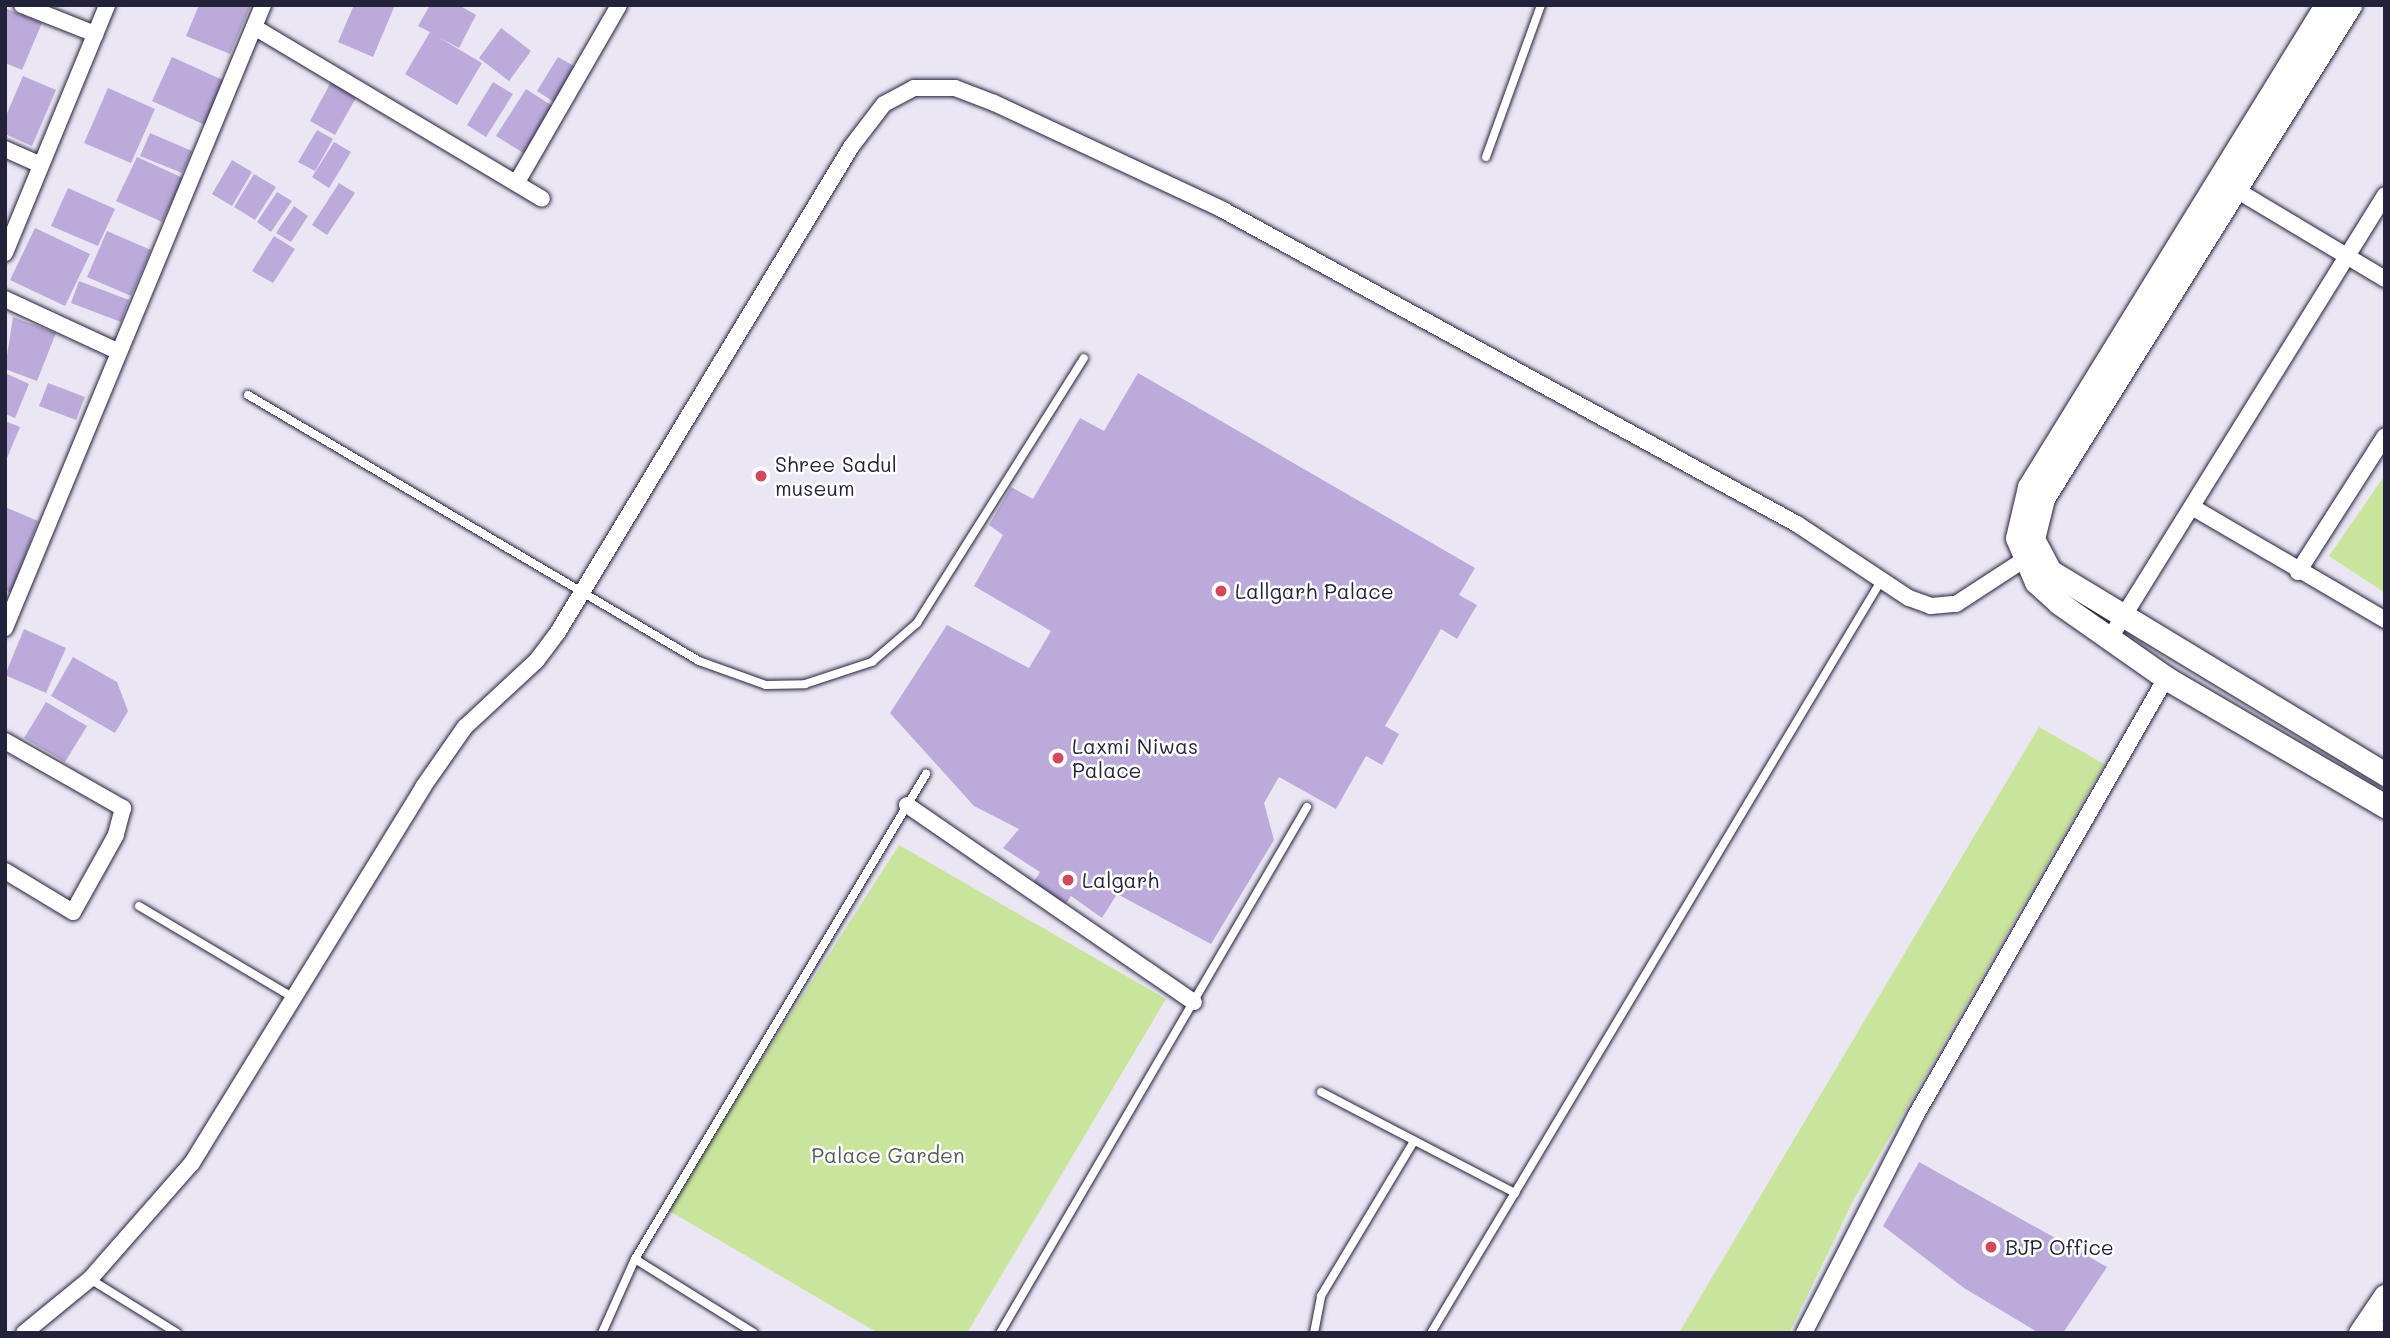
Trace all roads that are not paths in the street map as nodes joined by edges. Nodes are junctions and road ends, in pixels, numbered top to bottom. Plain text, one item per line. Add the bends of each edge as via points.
1 (22, 5) edge
2 (107, 5) edge
3 (263, 5) edge
4 (618, 5) edge
5 (1541, 5) edge
6 (2326, 5) edge
7 (2350, 5) edge
8 (254, 27) junction
9 (95, 34) junction
10 (5, 149) edge
11 (1486, 157) dead end
12 (41, 164) junction
13 (517, 182) junction
14 (2226, 184) junction
15 (2385, 195) edge
16 (542, 199) dead end
17 (5, 253) edge
18 (2345, 256) junction
19 (2385, 279) edge
20 (5, 299) edge
21 (117, 351) junction
22 (1084, 358) dead end
23 (248, 395) dead end
24 (2383, 442) edge
25 (2192, 507) junction
26 (2022, 561) junction
27 (2298, 572) junction
28 (1882, 579) junction
29 (580, 594) junction
30 (2385, 620) edge
31 (5, 628) edge
32 (2116, 628) junction
33 (2166, 678) junction
34 (5, 741) edge
35 (926, 774) dead end
36 (2385, 774) edge
37 (907, 805) junction
38 (2385, 806) edge
39 (1307, 807) dead end
40 (5, 871) edge
41 (139, 906) dead end
42 (295, 998) junction
43 (1195, 1002) junction
44 (1321, 1092) dead end
45 (1414, 1141) junction
46 (1515, 1193) junction
47 (635, 1259) junction
48 (90, 1279) junction
49 (2385, 1296) edge
50 (1811, 1330) edge
51 (24, 1333) edge
52 (177, 1333) edge
53 (602, 1333) edge
54 (754, 1333) edge
55 (1000, 1333) edge
56 (1314, 1333) edge
57 (1431, 1333) edge
58 (2360, 1333) edge

1 - 9 street
2 - 9 street
3 - 8 street
4 - 13 street
5 - 11 lane
6 - 14 street
7 - 14 street
8 - 13 street
8 - 21 street
9 - 12 street
10 - 12 street
12 - 17 street
13 - 16 street
14 - 18 street
14 - 26 street via 2029,487 2018,516
14 - 32 street via 2033,521 2038,557
15 - 18 street
18 - 19 street
18 - 25 street
20 - 21 street
21 - 31 street
22 - 29 lane via 918,623 896,647 840,678 766,685 743,680
23 - 29 lane
24 - 27 street
25 - 27 street
25 - 32 street
26 - 28 street via 1956,604 1931,606
26 - 32 street via 2043,589
27 - 30 street
28 - 29 street via 1797,524 1223,210 995,103 955,88 914,88 884,104 851,147
28 - 46 lane
29 - 42 street via 537,660 465,727
32 - 33 street
32 - 36 street
33 - 38 street
33 - 50 street via 1916,1115
34 - 40 street via 123,808 116,835 73,912
35 - 37 lane
37 - 43 street
37 - 47 lane
39 - 43 lane
41 - 42 lane
42 - 48 street via 192,1163
43 - 55 lane
44 - 45 lane
45 - 46 lane
45 - 56 lane via 1321,1296
46 - 57 lane
47 - 53 lane
47 - 54 lane
48 - 51 street
48 - 52 lane
49 - 58 street

